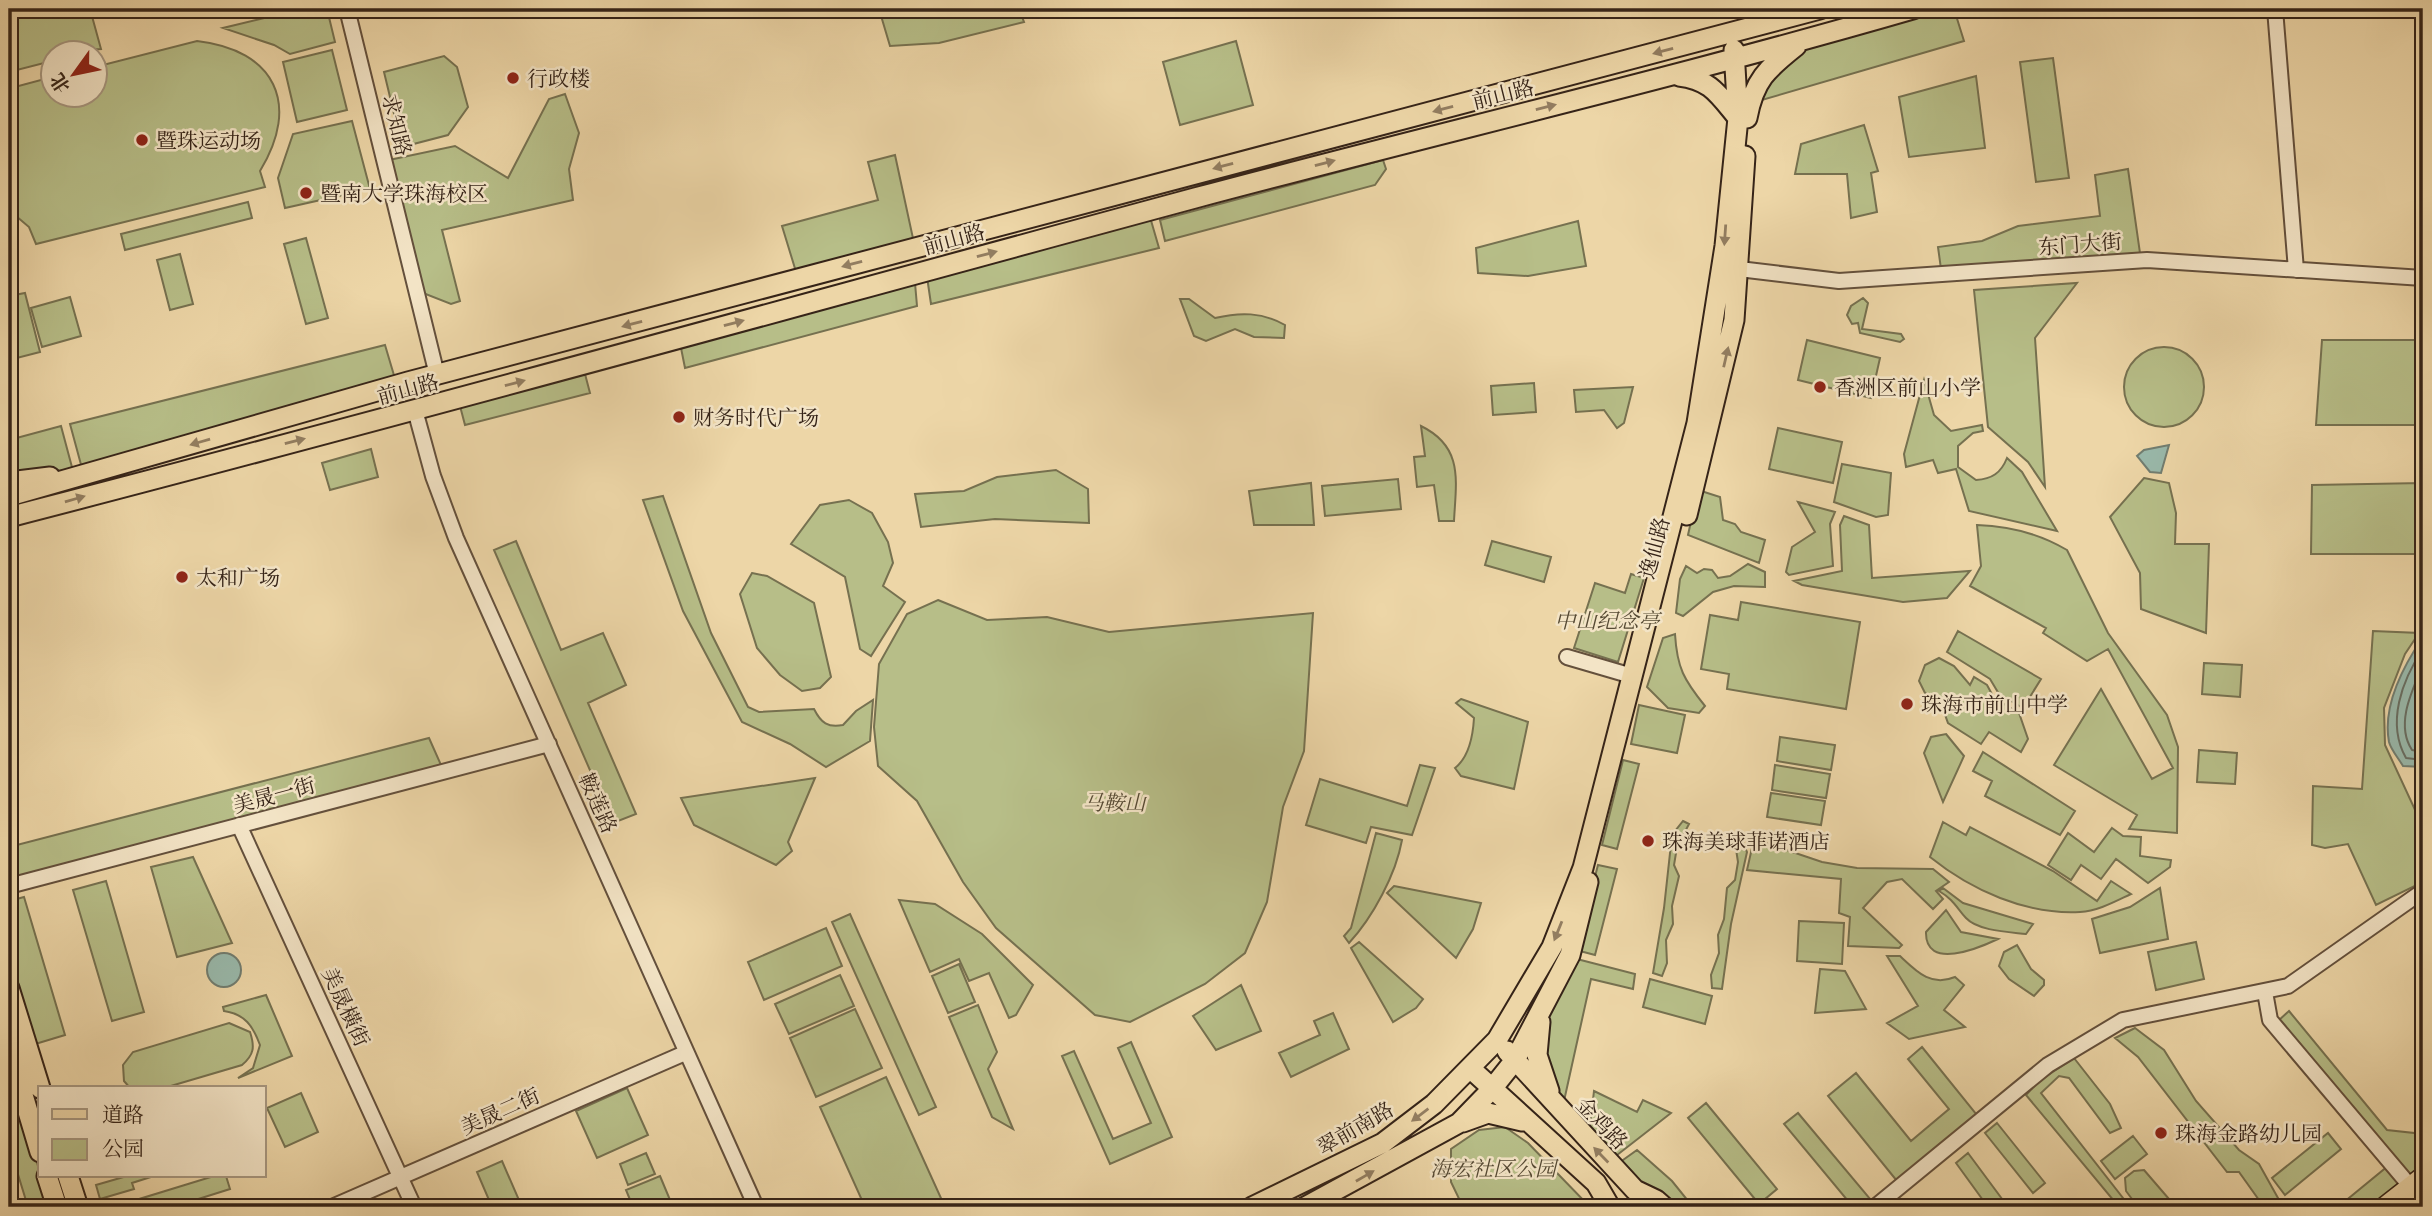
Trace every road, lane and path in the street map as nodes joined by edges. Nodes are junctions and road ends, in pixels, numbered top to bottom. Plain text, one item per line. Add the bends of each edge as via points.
1 (347, 9) edge
2 (1820, 9) edge
3 (1913, 9) edge
4 (2275, 9) edge
5 (1736, 31) junction
6 (1803, 40) junction
7 (1743, 58) junction
8 (1673, 76) junction
9 (1743, 118) junction
10 (1739, 270) junction
11 (2296, 270) junction
12 (2423, 278) edge
13 (437, 374) junction
14 (415, 411) junction
15 (79, 477) junction
16 (9, 482) edge
17 (9, 496) edge
18 (9, 516) edge
19 (1567, 657) dead end
20 (1632, 676) junction
21 (549, 744) junction
22 (239, 825) junction
23 (9, 886) edge
24 (2423, 891) edge
25 (9, 988) edge
26 (2265, 992) junction
27 (1542, 1011) junction
28 (1497, 1040) junction
29 (9, 1048) edge
30 (685, 1053) junction
31 (1515, 1060) junction
32 (1471, 1069) junction
33 (39, 1086) edge
34 (1491, 1090) junction
35 (1561, 1113) junction
36 (1459, 1123) junction
37 (1532, 1125) junction
38 (1549, 1140) junction
39 (38, 1145) edge
40 (48, 1178) edge
41 (69, 1178) edge
42 (401, 1178) junction
43 (2417, 1182) edge
44 (1596, 1183) junction
45 (1635, 1190) junction
46 (57, 1207) edge
47 (78, 1207) edge
48 (332, 1207) edge
49 (414, 1207) edge
50 (756, 1207) edge
51 (1252, 1207) edge
52 (1305, 1207) edge
53 (1610, 1207) edge
54 (1622, 1207) edge
55 (1649, 1207) edge
56 (1664, 1207) edge
57 (1875, 1207) edge
58 (2386, 1207) edge

1 - 13 street, 求知路
2 - 5 main road, 前山路
3 - 6 main road, 前山路
4 - 11 street
5 - 7 main road, 逸仙路
5 -> 13 main road, 前山路
6 - 7 main road, 前山路
6 - 9 main road via 1756,84
7 - 8 main road, 前山路
7 - 9 main road, 逸仙路
8 - 9 main road via 1701,79
14 -> 8 main road, 前山路 via 1390,146
9 - 10 main road, 逸仙路
9 -> 20 main road, 逸仙路 via 1698,423
10 - 11 street, 东门大街 via 1839,281 2147,260
27 -> 10 main road, 逸仙路 via 1570,956 1696,481 1729,343
11 - 12 street, 东门大街
13 -> 15 main road, 前山路
18 -> 14 main road, 前山路
14 - 21 street, 鞍莲路 via 456,538
15 - 16 main road
15 - 17 main road, 前山路
19 - 20 street
20 -> 28 main road, 逸仙路 via 1583,868 1542,967
21 - 22 street, 美晟一街
21 - 30 street, 鞍莲路
22 - 23 street, 美晟一街
22 - 42 street, 美晟橫街
24 - 26 street via 2288,986
25 - 33 main road
26 - 43 street via 2270,1020
26 - 57 street via 2123,1020 2048,1065
27 - 31 main road, 逸仙路
27 - 35 main road via 1537,1055
28 - 31 main road, 金鸡路
28 - 32 main road, 翠前南路
29 - 39 main road
30 - 42 street, 美晟二街
30 - 50 street, 鞍莲路
31 - 34 main road
31 - 35 main road, 金鸡路
32 - 34 main road
32 -> 51 main road, 翠前南路 via 1383,1143
34 - 36 main road
34 - 37 main road
35 - 38 main road
45 -> 35 main road, 金鸡路
36 - 37 main road via 1488,1113
52 -> 36 main road
37 - 38 main road
38 - 44 main road
40 - 46 main road
41 - 47 main road
42 - 48 street, 美晟二街
42 - 49 street, 美晟橫街
43 - 58 highway
44 - 53 main road
44 - 54 main road
45 - 55 main road
45 - 56 main road, 金鸡路

